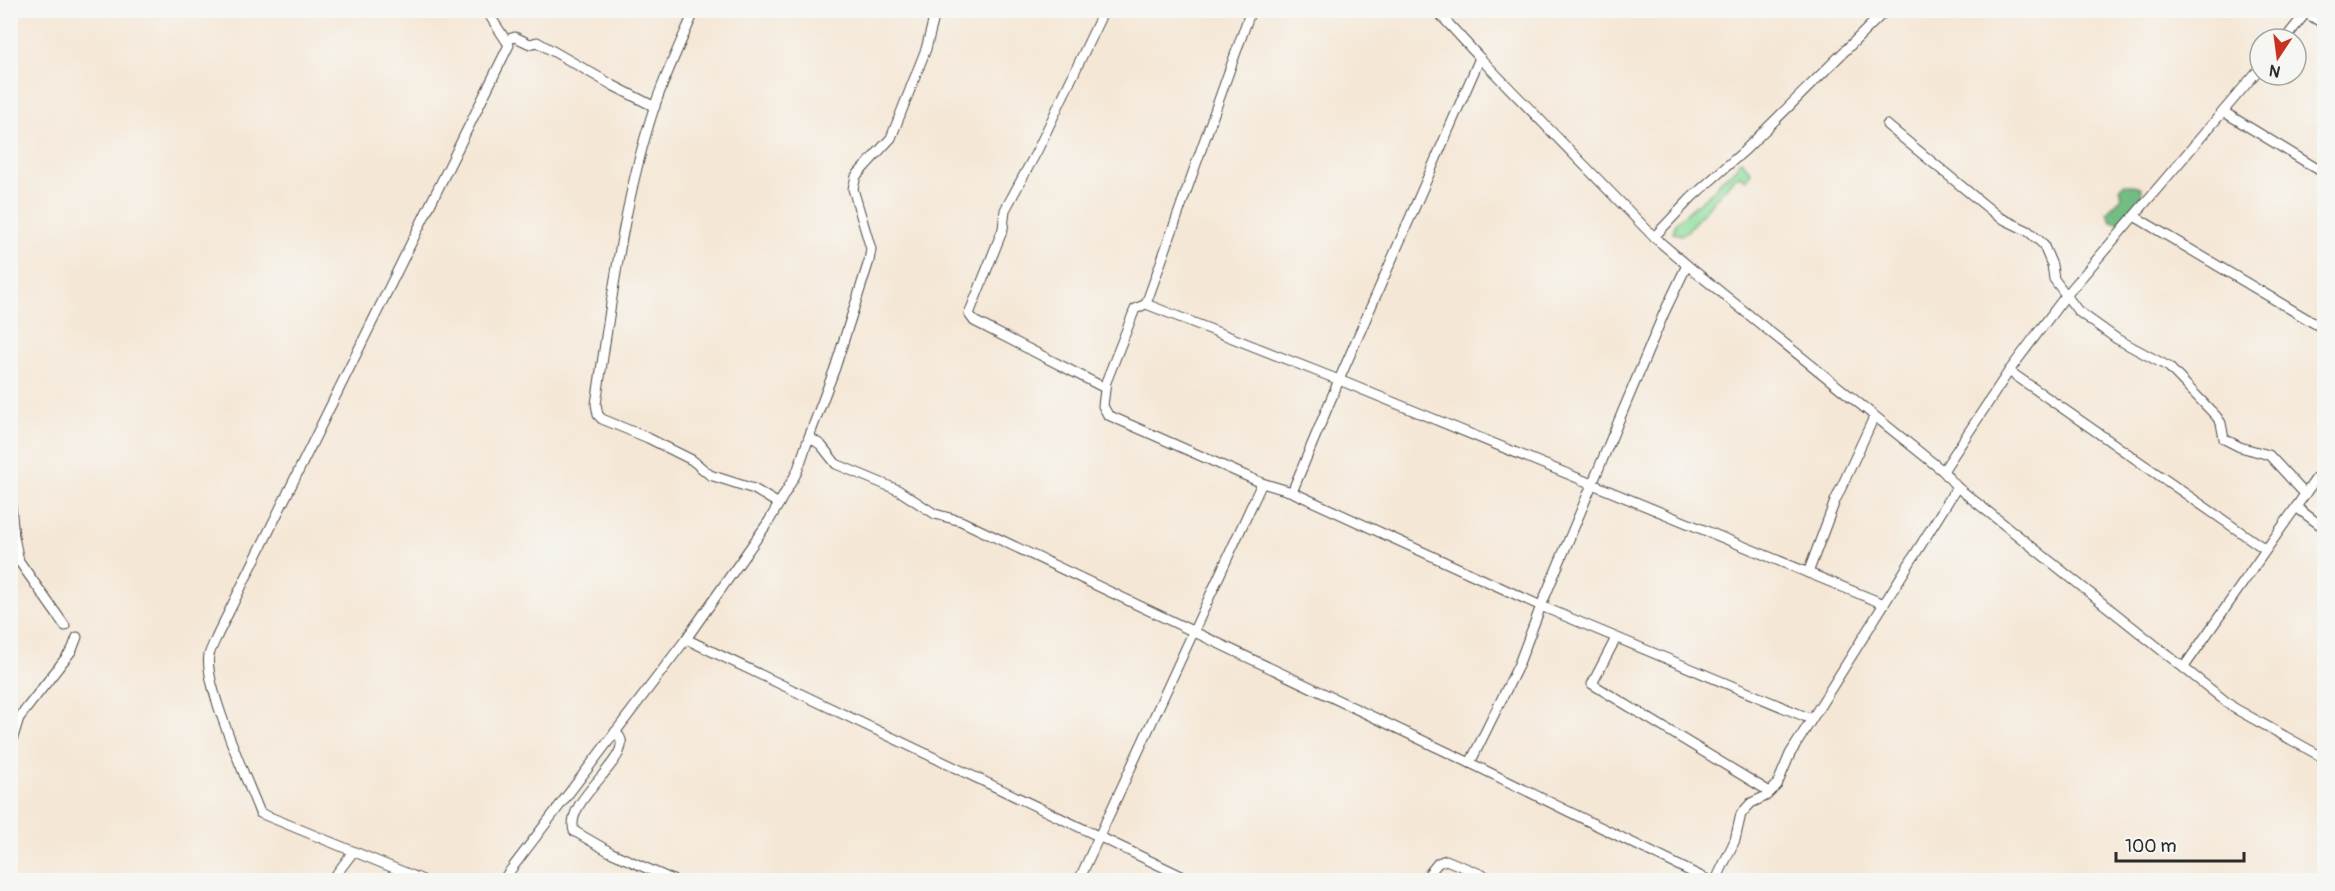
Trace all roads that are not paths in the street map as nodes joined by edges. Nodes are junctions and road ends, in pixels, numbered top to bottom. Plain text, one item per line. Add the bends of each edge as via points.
1 (486, 10) edge
2 (695, 10) edge
3 (936, 10) edge
4 (1104, 10) edge
5 (1251, 10) edge
6 (1436, 10) edge
7 (1886, 10) edge
8 (2307, 12) edge
9 (2325, 24) edge
10 (2294, 27) edge
11 (506, 40) junction
12 (1480, 58) junction
13 (2248, 82) edge
14 (655, 107) junction
15 (2223, 112) junction
16 (1887, 125) dead end
17 (2325, 173) edge
18 (2134, 216) junction
19 (1654, 237) junction
20 (1687, 265) junction
21 (2066, 296) junction
22 (1146, 304) junction
23 (2325, 329) edge
24 (2009, 371) junction
25 (1339, 380) junction
26 (1101, 386) dead end
27 (1874, 417) junction
28 (809, 437) junction
29 (2325, 466) edge
30 (1943, 471) junction
31 (1262, 483) junction
32 (1593, 484) junction
33 (1957, 487) junction
34 (1292, 492) junction
35 (10, 494) edge
36 (2305, 494) junction
37 (778, 504) junction
38 (2296, 507) junction
39 (2325, 528) edge
40 (2265, 549) junction
41 (1808, 573) junction
42 (1884, 604) junction
43 (1541, 606) junction
44 (65, 626) dead end
45 (1194, 632) junction
46 (77, 637) dead end
47 (1616, 638) junction
48 (686, 639) junction
49 (2184, 667) junction
50 (1811, 720) junction
51 (615, 732) junction
52 (10, 747) edge
53 (2325, 758) edge
54 (1470, 763) junction
55 (1770, 792) junction
56 (1100, 837) junction
57 (353, 852) junction
58 (335, 880) edge
59 (423, 880) edge
60 (503, 880) edge
61 (673, 880) edge
62 (1079, 880) edge
63 (1190, 880) edge
64 (1424, 880) edge
65 (1495, 880) edge
66 (1708, 880) edge
67 (1716, 880) edge

1 - 11 street
2 - 14 street
3 - 28 street via 926,49 891,138 856,176 853,189 872,249
4 - 26 street via 1005,210 1003,229 969,314 974,321
5 - 22 street
6 - 12 street
7 - 19 street
8 - 9 street
8 - 10 street
11 - 14 street via 515,37 530,44 537,42
11 - 57 street via 509,45 209,656 209,674 217,702 260,813
12 - 19 street
12 - 25 street
13 - 15 street
14 - 37 street via 635,178 614,291 596,404 598,415 692,460 710,475 754,489
15 - 17 street
15 - 18 street
16 - 21 street via 1999,217 2028,231 2043,244 2054,279
18 - 21 street
18 - 23 street
19 - 20 street
20 - 27 street
20 - 32 street
21 - 24 street
21 - 36 street via 2078,311 2117,339 2169,367 2216,416 2224,439 2269,455
22 - 25 street
22 - 31 street via 1135,309 1106,382 1102,406 1108,415
24 - 30 street
24 - 40 street
25 - 32 street
25 - 34 street
27 - 30 street
27 - 41 street via 1835,501
28 - 37 street via 797,472
28 - 45 street via 836,464 898,490 935,514 962,521
29 - 36 street
30 - 33 street
31 - 34 street
31 - 45 street
32 - 41 street
32 - 43 street
33 - 42 street
33 - 49 street
34 - 43 street
35 - 44 street via 19,561
36 - 38 street
37 - 48 street via 770,522
38 - 39 street
38 - 40 street
40 - 49 street
41 - 42 street
42 - 50 street
43 - 47 street
43 - 54 street via 1518,666
45 - 54 street
45 - 56 street
46 - 52 street via 72,650 19,718
47 - 50 street
47 - 55 street via 1592,684
48 - 51 street
48 - 56 street
49 - 53 street via 2235,708
50 - 55 street
51 - 60 street
51 - 61 street via 621,736 622,747 573,815 574,831
54 - 66 street
55 - 67 street via 1741,814 1735,840
56 - 62 street
56 - 63 street
57 - 58 street
57 - 59 street
64 - 65 street via 1438,863 1446,860

